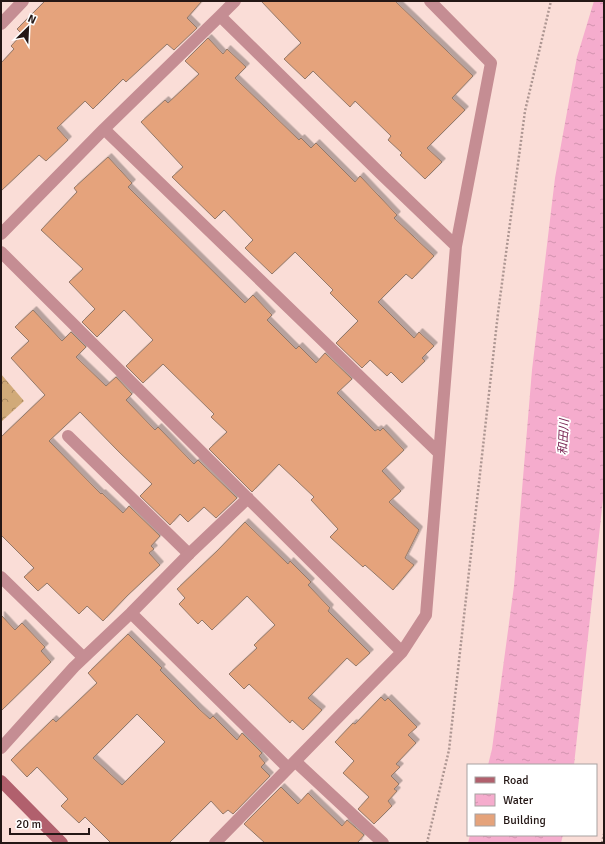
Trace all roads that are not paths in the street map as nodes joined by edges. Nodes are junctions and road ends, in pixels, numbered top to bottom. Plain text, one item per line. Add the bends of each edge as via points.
1 (23, 1) edge
2 (235, 1) edge
3 (430, 1) edge
4 (220, 16) junction
5 (1, 24) edge
6 (104, 129) junction
7 (1, 234) edge
8 (456, 246) junction
9 (1, 252) edge
10 (68, 436) dead end
11 (439, 454) junction
12 (248, 498) junction
13 (189, 554) junction
14 (1, 577) edge
15 (131, 613) junction
16 (402, 652) junction
17 (83, 657) junction
18 (1, 748) edge
19 (292, 765) junction
20 (1, 781) edge
21 (62, 843) edge
22 (215, 843) edge
23 (382, 843) edge

1 - 5 street
2 - 4 street
3 - 8 street via 491,62
4 - 6 street
4 - 8 street
6 - 7 street
6 - 11 street
8 - 11 street
9 - 12 street
10 - 13 street
11 - 16 street via 426,615
12 - 13 street
12 - 16 street
13 - 15 street
14 - 17 street
15 - 17 street
15 - 19 street
16 - 19 street
17 - 18 street
19 - 22 street
19 - 23 street
20 - 21 street

